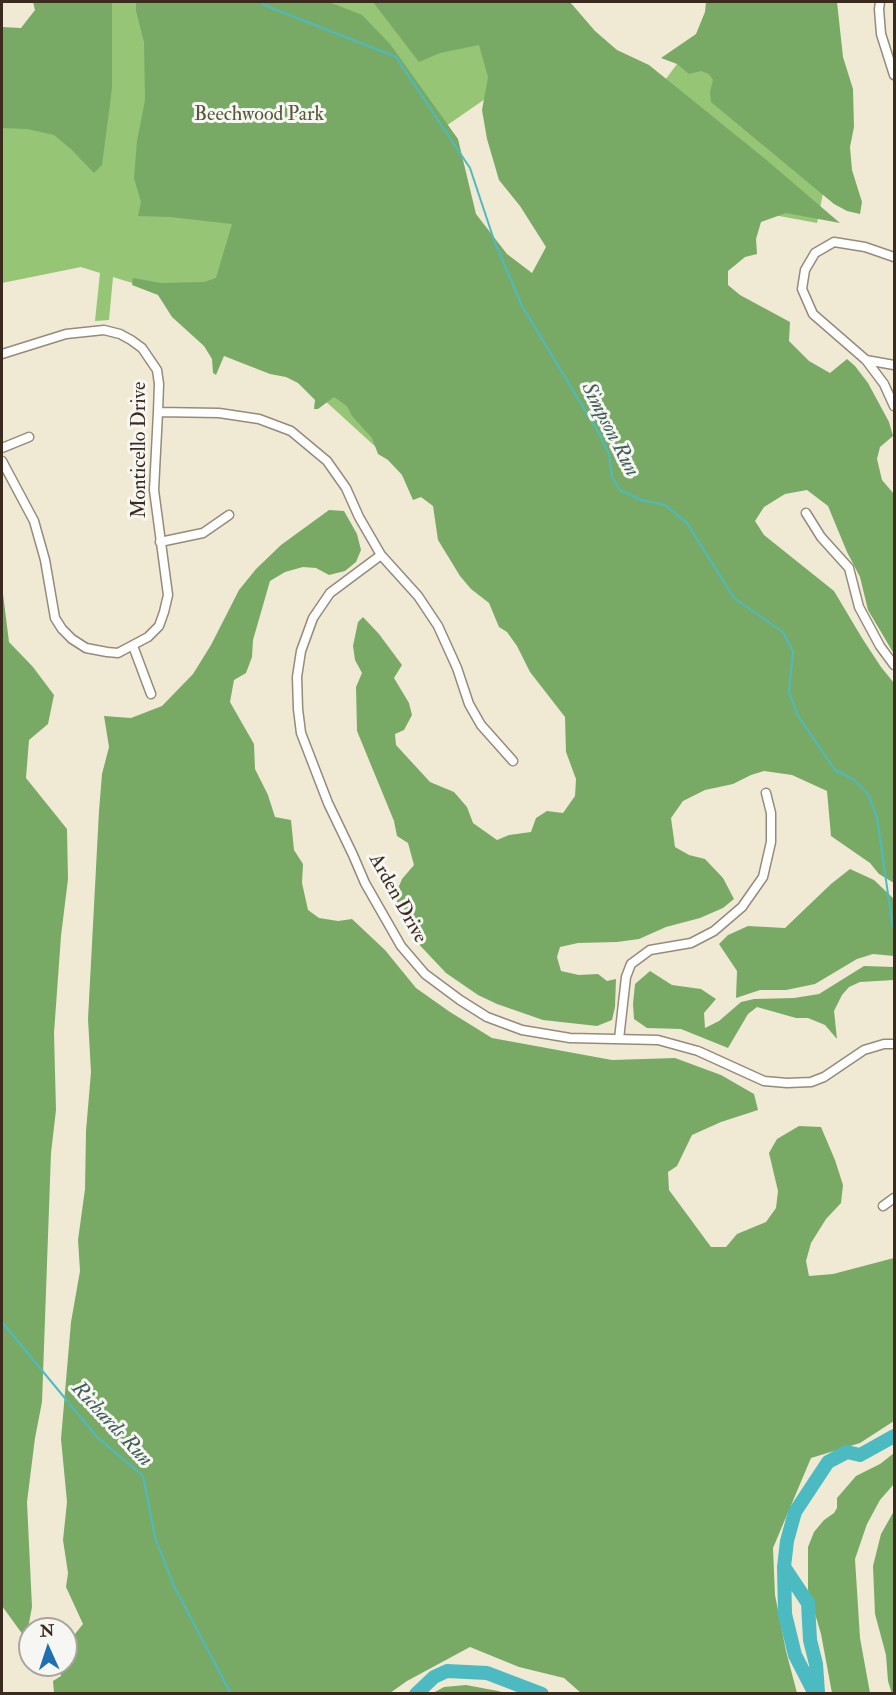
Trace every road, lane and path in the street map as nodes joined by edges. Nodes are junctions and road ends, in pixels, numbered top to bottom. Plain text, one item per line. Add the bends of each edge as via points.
1 (880, 2) edge
2 (894, 75) edge
3 (894, 257) edge
4 (2, 354) edge
5 (866, 360) junction
6 (894, 365) edge
7 (894, 406) edge
8 (158, 411) junction
9 (29, 437) dead end
10 (2, 448) edge
11 (2, 461) edge
12 (806, 513) dead end
13 (229, 514) dead end
14 (160, 542) junction
15 (381, 555) junction
16 (133, 646) junction
17 (894, 665) edge
18 (151, 694) dead end
19 (513, 761) dead end
20 (766, 793) dead end
21 (619, 1039) junction
22 (894, 1044) edge
23 (894, 1198) edge
24 (883, 1206) dead end

1 - 2 street via 881,34
3 - 5 street via 834,242 815,253 804,270 802,289 813,314
4 - 8 street, Monticello Drive via 66,334 103,330 120,334 142,348 157,370
5 - 6 street
5 - 7 street
8 - 14 street, Monticello Drive via 154,490
8 - 15 street via 240,415 291,431 327,461
9 - 10 street
11 - 16 street, Monticello Drive via 34,521 55,618 62,629 86,648 118,652
12 - 17 street via 849,568 859,607
13 - 14 street via 203,533
14 - 16 street, Monticello Drive via 168,595 164,612 159,626
15 - 19 street via 418,596 438,626 469,704 481,725
15 - 21 street, Arden Drive via 330,593 314,618 301,651 297,677 301,733 365,883 400,946 425,974 487,1017 522,1030 570,1038
16 - 18 street
20 - 21 street via 771,842 763,877 742,907 714,931 691,943 650,950 631,964
21 - 22 street, Arden Drive via 679,1045 764,1081 787,1083 811,1082 864,1050
23 - 24 street

